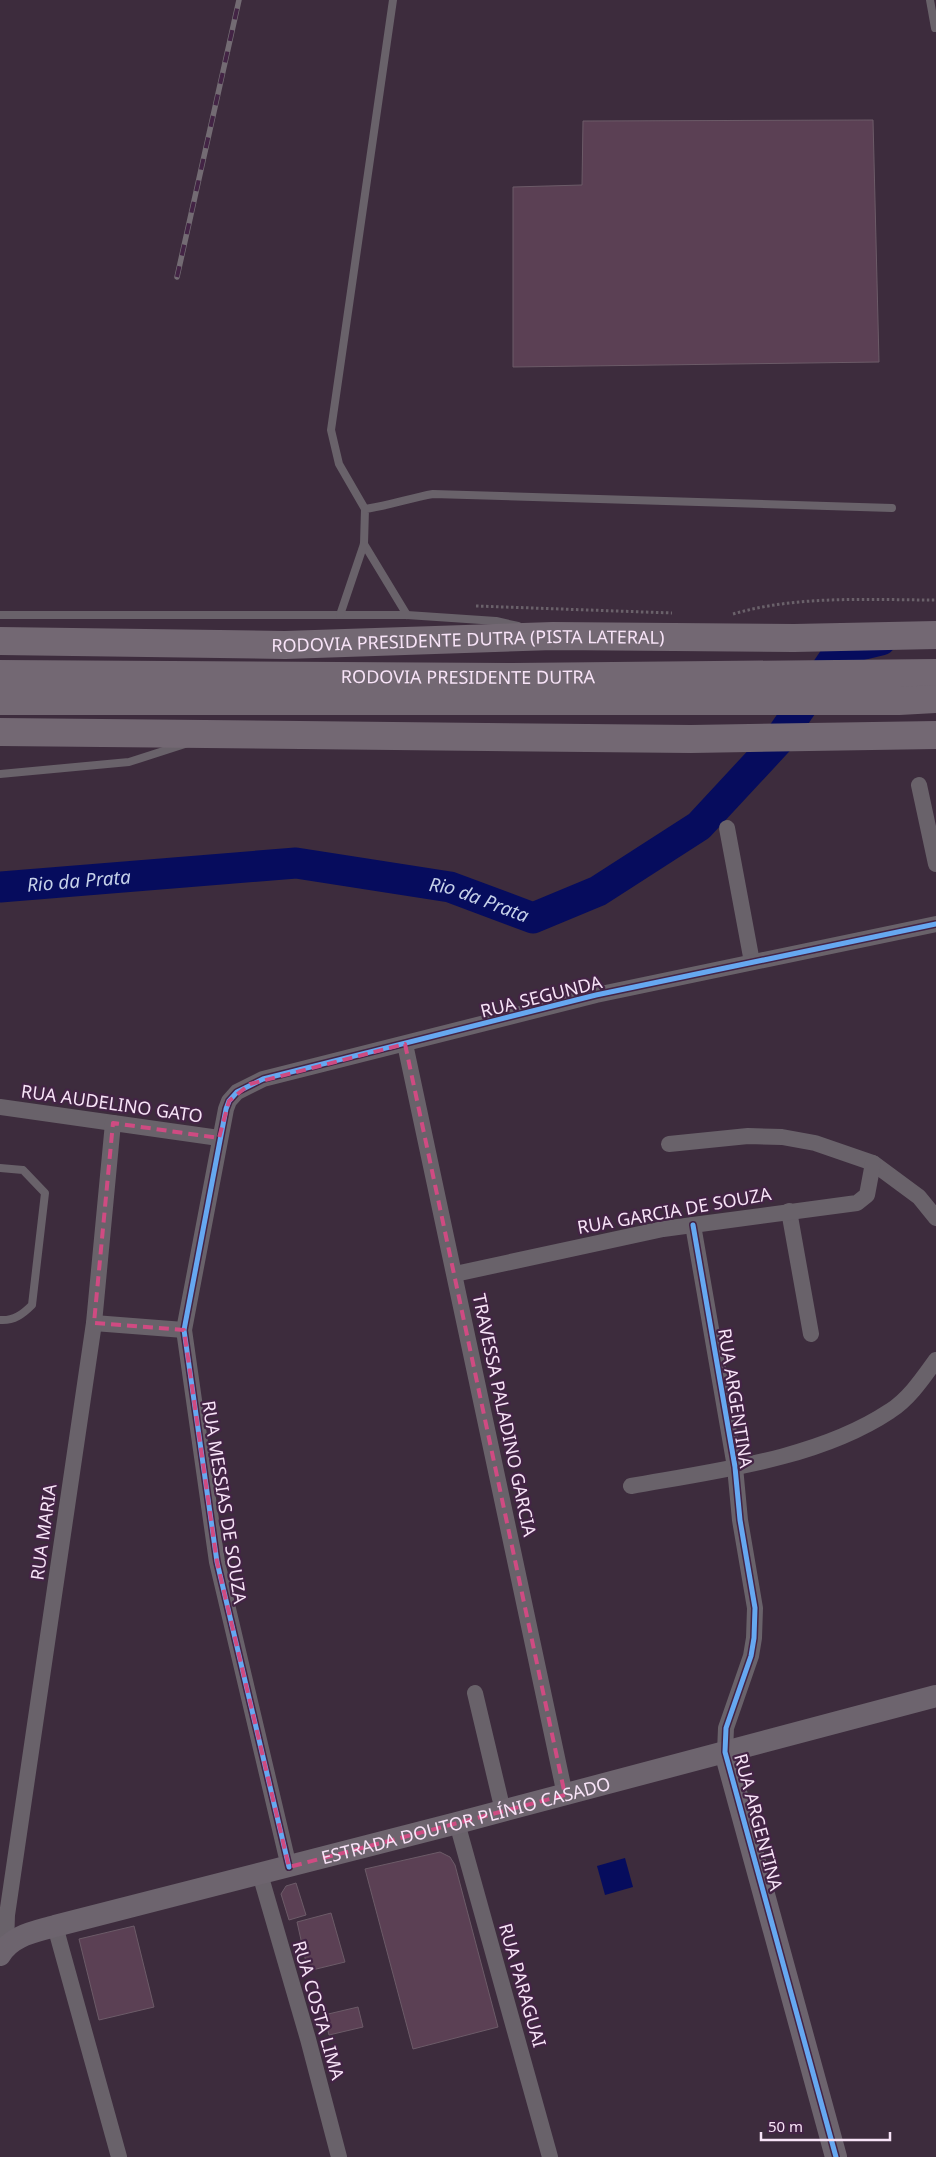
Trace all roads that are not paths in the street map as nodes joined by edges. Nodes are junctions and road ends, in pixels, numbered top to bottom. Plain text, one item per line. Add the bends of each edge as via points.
1 (393, 0) edge
2 (930, 0) edge
3 (935, 28) edge
4 (892, 508) dead end
5 (364, 509) junction
6 (364, 544) junction
7 (340, 614) junction
8 (0, 615) edge
9 (407, 615) junction
10 (936, 635) edge
11 (553, 636) junction
12 (0, 640) edge
13 (936, 673) edge
14 (0, 674) edge
15 (897, 688) junction
16 (936, 700) edge
17 (0, 701) edge
18 (0, 732) edge
19 (210, 735) junction
20 (936, 735) edge
21 (0, 774) edge
22 (919, 785) dead end
23 (727, 828) dead end
24 (936, 864) edge
25 (936, 924) edge
26 (752, 962) junction
27 (405, 1044) junction
28 (0, 1107) edge
29 (113, 1123) junction
30 (219, 1138) junction
31 (669, 1144) dead end
32 (873, 1164) junction
33 (0, 1168) edge
34 (789, 1211) junction
35 (936, 1218) edge
36 (693, 1224) junction
37 (455, 1274) junction
38 (0, 1320) edge
39 (94, 1322) junction
40 (184, 1330) junction
41 (811, 1334) dead end
42 (936, 1360) edge
43 (735, 1467) junction
44 (631, 1486) dead end
45 (475, 1693) dead end
46 (936, 1696) edge
47 (725, 1752) junction
48 (565, 1795) junction
49 (503, 1811) junction
50 (457, 1824) junction
51 (289, 1867) junction
52 (260, 1874) junction
53 (4, 1915) edge
54 (55, 1926) junction
55 (3, 1950) edge
56 (118, 2157) edge
57 (339, 2157) edge
58 (550, 2157) edge
59 (836, 2157) edge

1 - 5 lane via 331,430 339,464
2 - 3 lane
4 - 5 lane via 433,494
5 - 6 lane
6 - 7 lane
6 - 9 lane
7 - 8 lane
7 - 9 lane
9 - 11 lane via 496,621
10 - 11 highway, RODOVIA PRESIDENTE DUTRA (PISTA LATERAL) via 794,638
11 - 12 highway, RODOVIA PRESIDENTE DUTRA (PISTA LATERAL) via 285,645
13 - 15 highway, RODOVIA PRESIDENTE DUTRA
14 - 15 highway, RODOVIA PRESIDENTE DUTRA via 758,674
15 - 16 highway, RODOVIA PRESIDENTE DUTRA
15 - 17 highway, RODOVIA PRESIDENTE DUTRA via 752,701
18 - 19 highway
19 - 20 highway via 692,739
19 - 21 lane via 129,762
22 - 24 street
23 - 26 street
25 - 26 street, RUA SEGUNDA
26 - 27 street, RUA SEGUNDA via 596,995
27 - 30 street, RUA SEGUNDA via 250,1084 229,1102
27 - 37 street, TRAVESSA PALADINO GARCIA
28 - 29 street, RUA AUDELINO GATO
29 - 30 street, RUA AUDELINO GATO
29 - 39 street, RUA MARIA
30 - 40 street, RUA MESSIAS DE SOUZA
31 - 32 street via 748,1136 782,1137 816,1144
32 - 34 street, RUA GARCIA DE SOUZA via 868,1195 863,1200
32 - 35 street via 919,1197
33 - 38 lane via 23,1170 46,1193 32,1304 21,1316
34 - 36 street, RUA GARCIA DE SOUZA
34 - 41 street
36 - 37 street, RUA GARCIA DE SOUZA
36 - 43 street, RUA ARGENTINA
37 - 48 street, TRAVESSA PALADINO GARCIA
39 - 40 street
39 - 53 street, RUA MARIA
40 - 51 street, RUA MESSIAS DE SOUZA via 217,1562
42 - 43 street via 917,1386 892,1410 849,1434 811,1448
43 - 44 street
43 - 47 street, RUA ARGENTINA via 755,1619 751,1656 726,1728
45 - 49 street
46 - 47 main road, ESTRADA DOUTOR PLÍNIO CASADO
47 - 48 main road, ESTRADA DOUTOR PLÍNIO CASADO
47 - 59 main road, RUA ARGENTINA
48 - 49 main road, ESTRADA DOUTOR PLÍNIO CASADO
49 - 50 main road, ESTRADA DOUTOR PLÍNIO CASADO
50 - 51 main road, ESTRADA DOUTOR PLÍNIO CASADO
50 - 58 street, RUA PARAGUAI
51 - 52 main road, ESTRADA DOUTOR PLÍNIO CASADO
52 - 54 main road, ESTRADA DOUTOR PLÍNIO CASADO
52 - 57 street, RUA COSTA LIMA
53 - 55 street, RUA MARIA
54 - 55 main road, ESTRADA DOUTOR PLÍNIO CASADO via 18,1937
54 - 56 street

